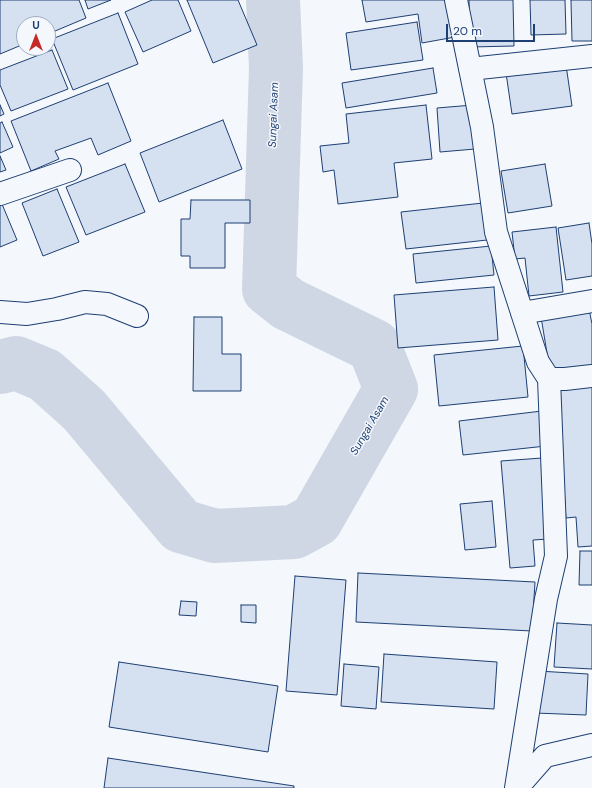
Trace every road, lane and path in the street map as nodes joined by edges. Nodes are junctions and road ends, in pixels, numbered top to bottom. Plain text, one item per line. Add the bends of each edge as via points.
1 (456, 0) edge
2 (592, 56) edge
3 (470, 69) junction
4 (70, 170) dead end
5 (0, 194) edge
6 (592, 301) edge
7 (0, 312) edge
8 (522, 313) junction
9 (137, 316) dead end
10 (592, 376) edge
11 (549, 379) junction
12 (592, 745) edge
13 (516, 788) edge

1 - 3 street
2 - 3 street
3 - 8 street via 482,127 496,232
4 - 5 street
6 - 8 street
7 - 9 street via 27,314 85,302 107,304
8 - 11 street via 538,362
10 - 11 street
11 - 13 street via 556,556 546,599
12 - 13 street via 545,756

